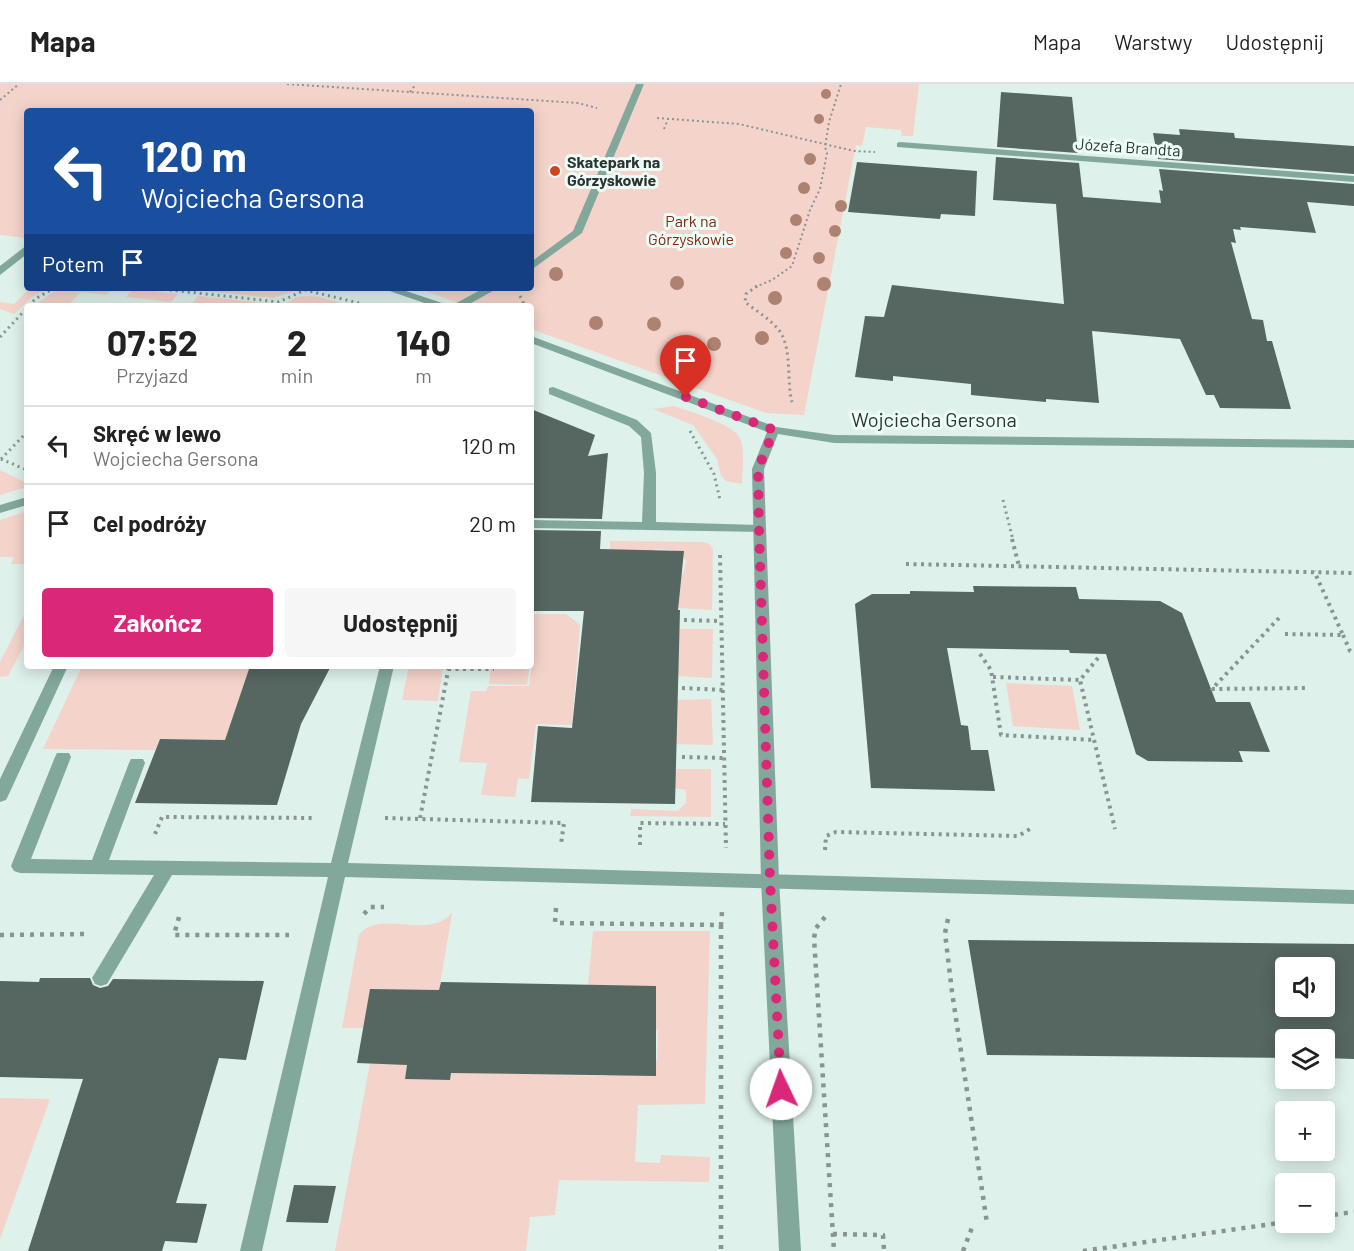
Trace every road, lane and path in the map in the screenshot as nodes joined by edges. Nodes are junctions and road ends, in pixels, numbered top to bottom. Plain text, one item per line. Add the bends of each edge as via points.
1 (19, 84) edge
2 (286, 84) edge
3 (416, 84) edge
4 (640, 84) edge
5 (841, 84) edge
6 (410, 92) junction
7 (0, 100) edge
8 (627, 116) junction
9 (668, 119) dead end
10 (664, 129) dead end
11 (900, 144) dead end
12 (1354, 179) edge
13 (24, 251) edge
14 (534, 265) edge
15 (0, 272) edge
16 (49, 291) edge
17 (180, 291) edge
18 (303, 291) edge
19 (310, 291) edge
20 (396, 291) edge
21 (487, 291) edge
22 (190, 292) joint
23 (279, 302) joint
24 (32, 303) edge
25 (358, 303) edge
26 (435, 303) edge
27 (464, 303) edge
28 (24, 311) edge
29 (0, 337) edge
30 (534, 340) edge
31 (553, 391) dead end
32 (794, 407) dead end
33 (683, 426) dead end
34 (774, 430) junction
35 (24, 435) edge
36 (1354, 444) edge
37 (1, 459) edge
38 (24, 469) edge
39 (1004, 500) dead end
40 (24, 502) edge
41 (0, 508) edge
42 (534, 524) edge
43 (649, 527) junction
44 (720, 528) junction
45 (759, 529) junction
46 (906, 564) dead end
47 (1019, 566) junction
48 (1314, 572) junction
49 (1354, 573) edge
50 (1279, 618) dead end
51 (684, 621) dead end
52 (722, 621) junction
53 (1285, 634) dead end
54 (1342, 636) junction
55 (1354, 653) edge
56 (980, 654) dead end
57 (1098, 658) dead end
58 (60, 669) edge
59 (386, 669) edge
60 (448, 669) edge
61 (993, 677) junction
62 (1080, 680) junction
63 (682, 688) dead end
64 (1308, 688) dead end
65 (723, 690) junction
66 (1095, 740) junction
67 (63, 757) dead end
68 (682, 757) dead end
69 (724, 758) junction
70 (137, 763) dead end
71 (0, 796) edge
72 (351, 818) junction
73 (420, 818) junction
74 (725, 824) junction
75 (1030, 829) dead end
76 (1115, 829) dead end
77 (836, 832) dead end
78 (560, 853) dead end
79 (639, 854) dead end
80 (98, 867) junction
81 (140, 868) junction
82 (167, 868) junction
83 (308, 870) junction
84 (338, 870) junction
85 (726, 879) junction
86 (770, 880) junction
87 (152, 895) junction
88 (1354, 897) edge
89 (393, 907) dead end
90 (544, 908) dead end
91 (950, 910) dead end
92 (828, 915) dead end
93 (362, 916) dead end
94 (720, 925) junction
95 (95, 934) dead end
96 (0, 935) edge
97 (291, 946) dead end
98 (101, 978) dead end
99 (1354, 1212) edge
100 (1335, 1215) edge
101 (987, 1223) dead end
102 (1275, 1224) edge
103 (973, 1225) dead end
104 (833, 1234) junction
105 (251, 1251) edge
106 (721, 1251) edge
107 (790, 1251) edge
108 (834, 1251) edge
109 (884, 1251) edge
110 (963, 1251) edge
111 (1083, 1251) edge

1 - 7 path
2 - 6 path
3 - 6 path
4 - 8 street
5 - 32 path via 829,122 820,189 792,266 746,294 745,302 781,331 788,392
6 - 8 path via 578,103
8 - 14 street via 577,233
9 - 10 path
11 - 12 street, Józefa Brandta
13 - 15 street
16 - 24 path
17 - 22 path
18 - 23 path
19 - 25 path
20 - 26 street
21 - 27 street
22 - 23 path
28 - 29 path
30 - 34 street, Wojciecha Gersona
31 - 43 street via 633,423 647,436
33 - 44 path via 690,430 720,488
34 - 36 street, Wojciecha Gersona via 834,439
34 - 45 street via 758,469
35 - 37 path
37 - 38 path
39 - 47 path
40 - 41 street
42 - 43 street
43 - 44 street
44 - 45 street
44 - 52 path
45 - 86 street
46 - 47 path
47 - 48 path
48 - 49 path
48 - 54 path
50 - 64 path via 1212,689
51 - 52 path
52 - 65 path
53 - 54 path
54 - 55 path
56 - 61 path
57 - 62 path
58 - 71 street
59 - 72 street
60 - 73 path
61 - 62 path
61 - 66 path via 1001,735
62 - 66 path
63 - 65 path
65 - 69 path
66 - 76 path
67 - 80 street via 20,866
68 - 69 path
69 - 74 path
70 - 80 street
72 - 73 path
72 - 84 street
73 - 78 path via 564,823
74 - 79 path via 640,823
74 - 85 path
75 - 77 path via 1018,836
80 - 81 street
81 - 82 street
81 - 83 path via 162,817 320,818
82 - 83 street
82 - 87 street
83 - 84 street
84 - 85 street
84 - 105 street
85 - 86 street
85 - 94 path
86 - 88 street
86 - 107 street
87 - 97 path via 186,895 174,935 294,935
87 - 98 street
89 - 93 path via 370,907
90 - 94 path via 556,908 555,923
91 - 101 path via 945,933
92 - 104 path via 816,928 814,938
94 - 106 path
95 - 96 path
99 - 100 path
102 - 111 path
103 - 110 path
104 - 108 path
104 - 109 path via 883,1236

